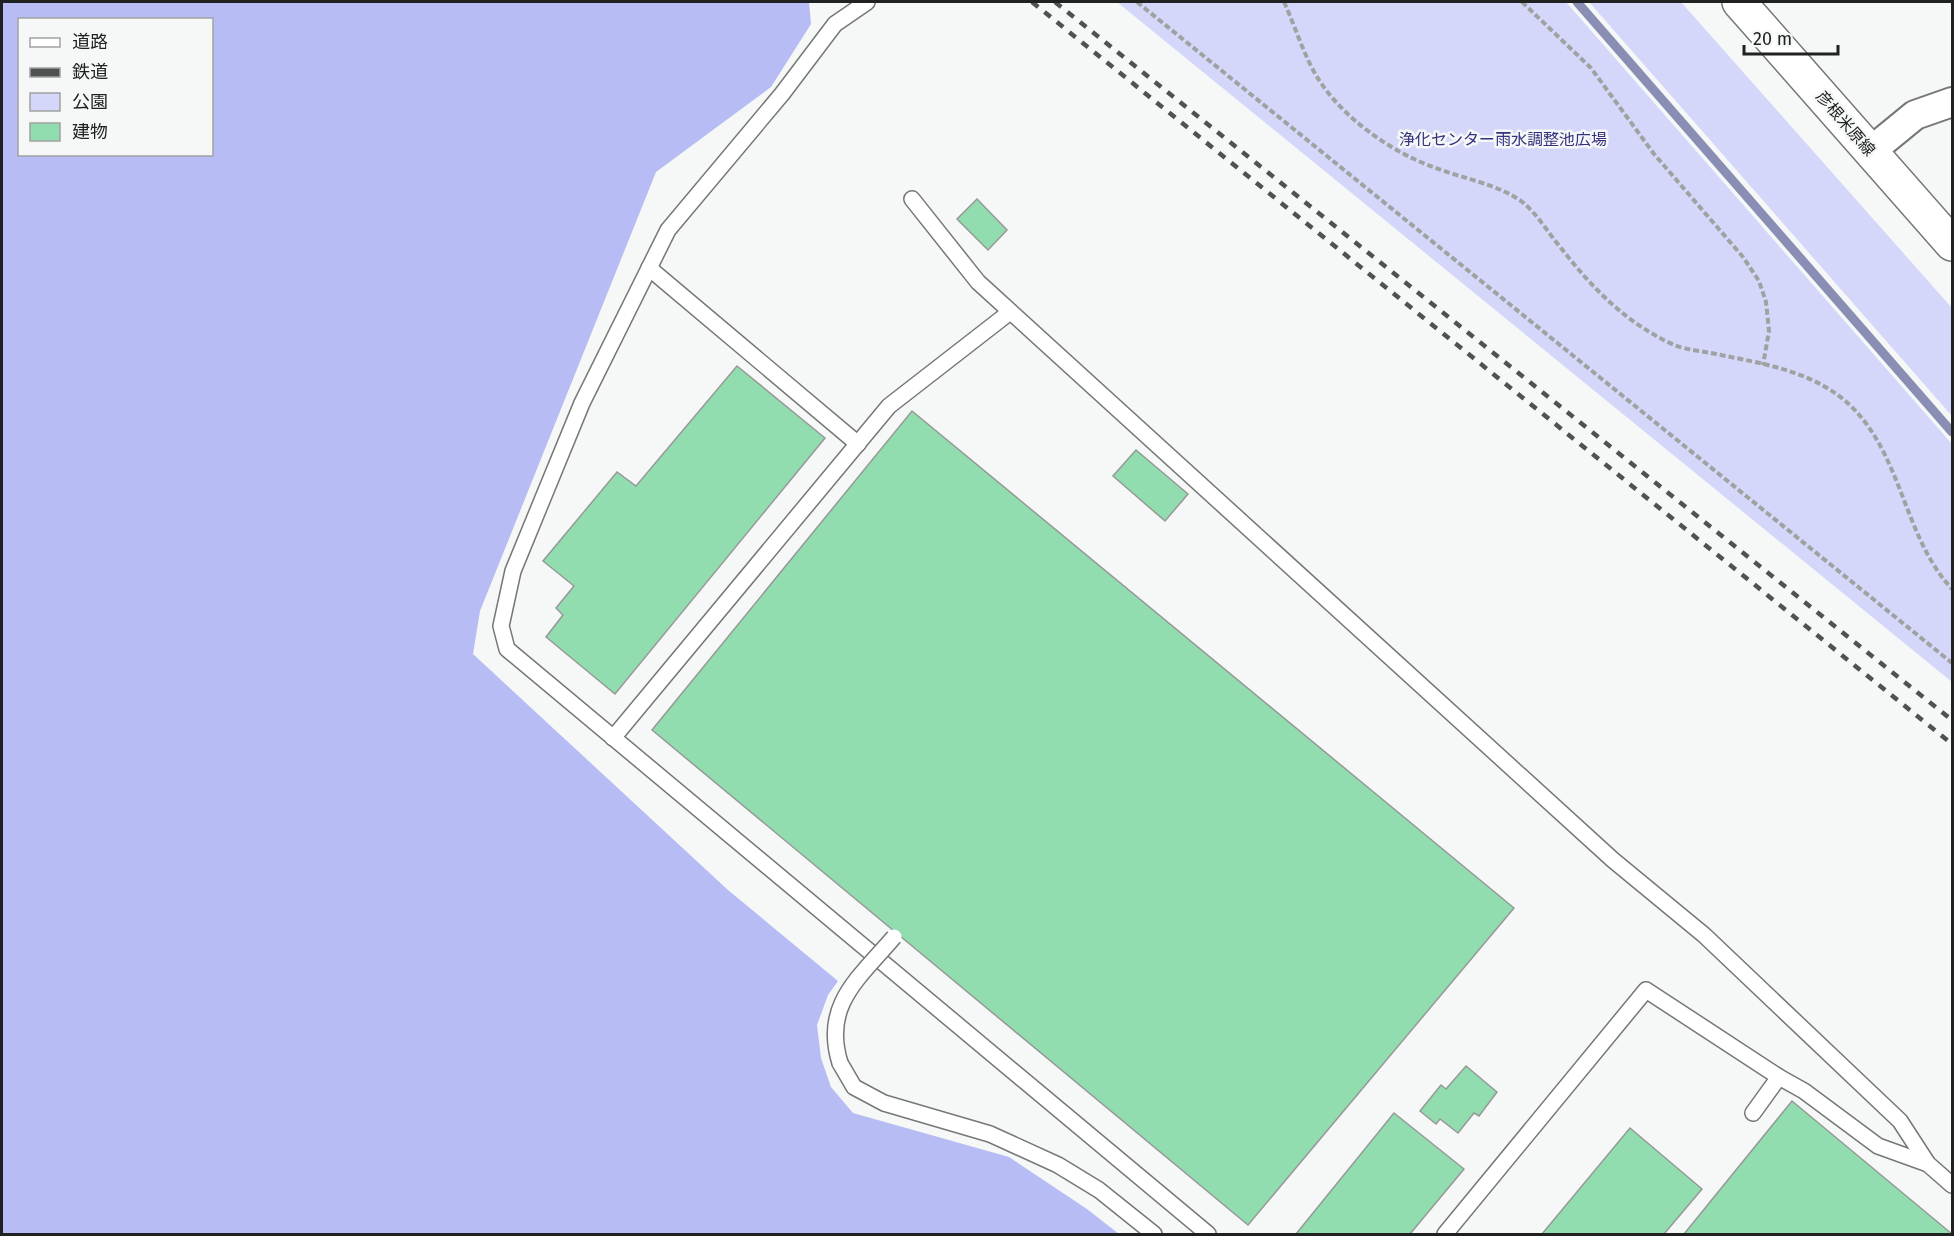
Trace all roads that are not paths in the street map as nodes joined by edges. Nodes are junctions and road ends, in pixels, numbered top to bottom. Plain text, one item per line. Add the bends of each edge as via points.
1 (867, 2) edge
2 (1739, 2) edge
3 (1953, 102) edge
4 (1871, 151) junction
5 (912, 199) dead end
6 (1953, 244) edge
7 (649, 268) junction
8 (1010, 312) junction
9 (858, 444) junction
10 (614, 738) junction
11 (894, 937) dead end
12 (1779, 1077) junction
13 (1753, 1113) dead end
14 (1928, 1164) junction
15 (1953, 1185) edge
16 (1154, 1234) edge
17 (1208, 1234) edge
18 (1444, 1234) edge

1 - 7 lane via 835,24 668,230
2 - 4 main road, 彦根米原線
3 - 4 street via 1915,115
4 - 6 main road, 彦根米原線
5 - 8 lane via 978,282
7 - 9 lane
7 - 10 lane via 582,403 513,571 501,626 507,650
8 - 9 lane via 888,406
8 - 14 lane via 1613,860 1704,935 1900,1121
9 - 10 lane
10 - 17 lane
11 - 16 lane, bridge via 848,990 836,1016 834,1042 840,1063 854,1087 884,1103 990,1134 1058,1165 1099,1190
12 - 13 lane
12 - 14 lane via 1878,1146
12 - 18 lane via 1646,990
14 - 15 lane

